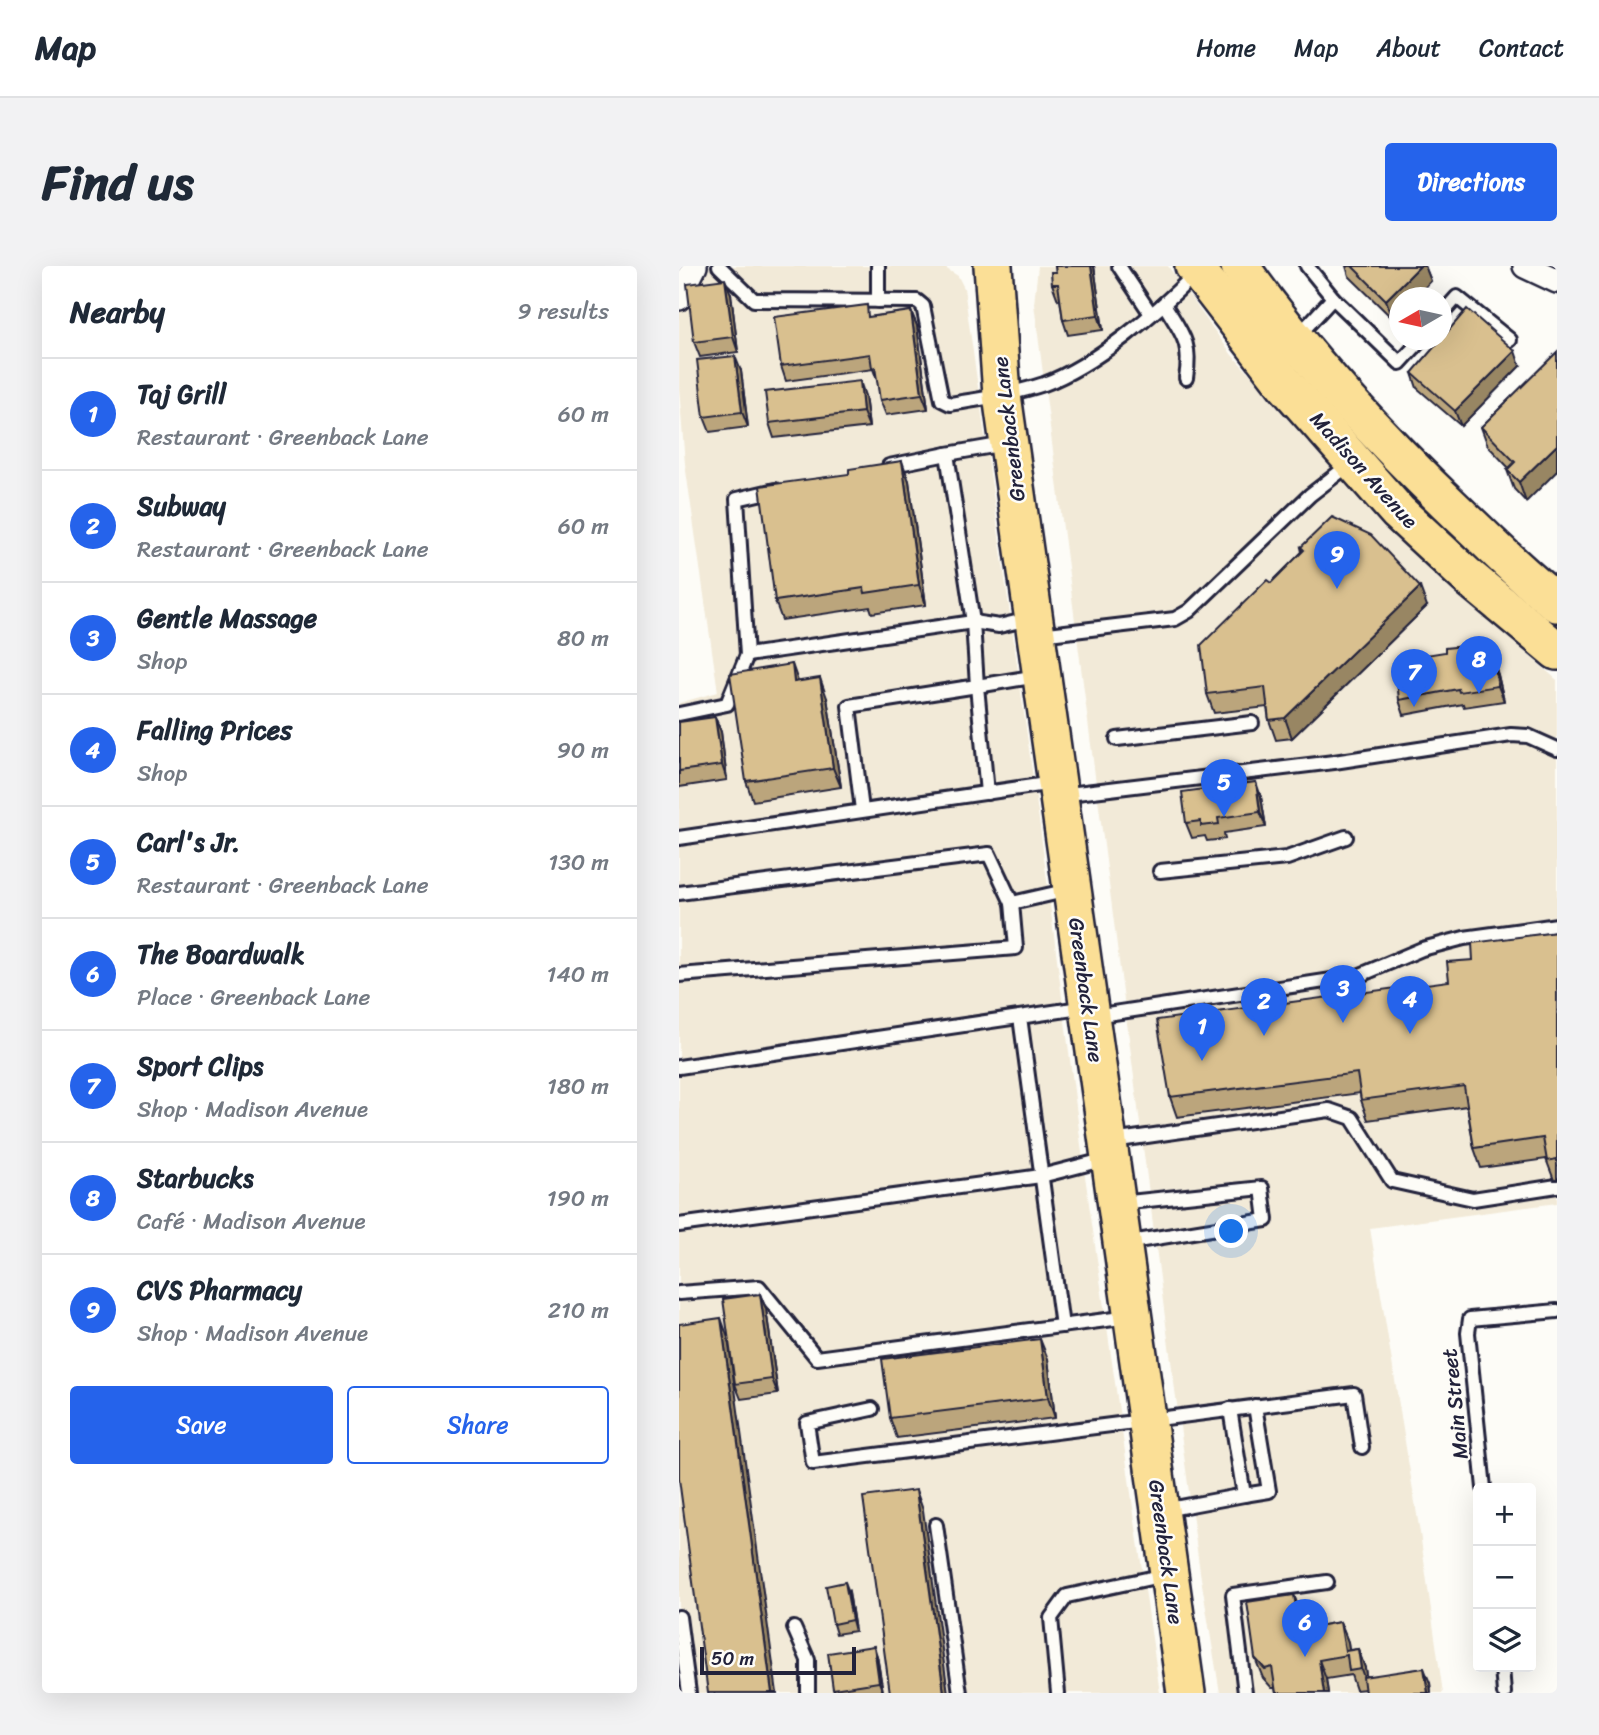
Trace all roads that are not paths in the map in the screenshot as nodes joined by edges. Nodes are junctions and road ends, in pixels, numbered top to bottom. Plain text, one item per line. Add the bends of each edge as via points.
1 (695, 266) edge
2 (719, 266) edge
3 (879, 266) edge
4 (1119, 266) edge
5 (1240, 266) edge
6 (1307, 266) edge
7 (1525, 266) edge
8 (1196, 268) edge
9 (1002, 273) edge
10 (1557, 281) edge
11 (679, 298) edge
12 (1333, 298) junction
13 (878, 301) junction
14 (1452, 303) edge
15 (1164, 304) junction
16 (1151, 314) junction
17 (1296, 339) junction
18 (1510, 340) dead end
19 (1412, 350) edge
20 (1185, 378) dead end
21 (1002, 394) junction
22 (1009, 443) junction
23 (947, 454) junction
24 (1354, 461) junction
25 (883, 468) edge
26 (792, 487) edge
27 (1557, 603) edge
28 (973, 622) junction
29 (1035, 627) junction
30 (1557, 651) edge
31 (747, 654) junction
32 (1042, 676) junction
33 (977, 686) junction
34 (679, 714) edge
35 (1252, 723) dead end
36 (1117, 739) dead end
37 (1557, 749) edge
38 (1058, 789) junction
39 (987, 793) junction
40 (862, 810) junction
41 (1346, 837) dead end
42 (679, 838) edge
43 (1160, 871) dead end
44 (1072, 889) junction
45 (679, 893) edge
46 (1012, 903) junction
47 (1557, 925) edge
48 (679, 975) edge
49 (1089, 1012) junction
50 (1020, 1017) junction
51 (679, 1067) edge
52 (1109, 1150) junction
53 (1041, 1176) junction
54 (1557, 1186) edge
55 (1117, 1203) junction
56 (679, 1225) edge
57 (1122, 1244) junction
58 (679, 1293) edge
59 (1557, 1311) edge
60 (1133, 1316) junction
61 (1062, 1326) junction
62 (1255, 1406) junction
63 (871, 1409) dead end
64 (1230, 1409) junction
65 (1147, 1419) junction
66 (1362, 1447) dead end
67 (1483, 1483) edge
68 (1244, 1495) junction
69 (1160, 1511) junction
70 (936, 1525) dead end
71 (1169, 1574) junction
72 (1327, 1583) dead end
73 (679, 1617) edge
74 (794, 1628) dead end
75 (1502, 1672) edge
76 (689, 1693) edge
77 (808, 1693) edge
78 (960, 1693) edge
79 (1058, 1693) edge
80 (1186, 1693) edge
81 (1245, 1693) edge
82 (1504, 1693) edge

1 - 11 street
2 - 13 lane via 754,300
3 - 13 lane
4 - 16 lane
5 - 17 main road, Madison Avenue
6 - 12 lane
7 - 10 street
8 - 15 lane
8 - 24 main road, Madison Avenue via 1284,383
9 - 21 main road, Greenback Lane
12 - 17 lane
12 - 19 lane via 1401,363
13 - 21 lane via 917,301 923,306 942,400 950,404
14 - 18 lane via 1457,297
15 - 16 lane
15 - 20 lane via 1187,341
16 - 21 lane via 1088,362 1045,383
17 - 27 main road, Madison Avenue via 1420,477
21 - 22 main road, Greenback Lane
22 - 23 lane
22 - 29 main road, Greenback Lane
23 - 25 lane
23 - 28 lane
24 - 29 lane via 1310,495 1182,616
24 - 30 main road, Madison Avenue via 1398,512
26 - 31 lane via 737,499
28 - 29 lane
28 - 31 lane
28 - 33 lane
29 - 32 main road, Greenback Lane
31 - 34 lane via 727,704
32 - 33 lane
32 - 38 main road, Greenback Lane
33 - 39 lane
33 - 40 lane via 849,706
35 - 36 lane
37 - 38 lane via 1528,736 1511,735 1334,762
38 - 39 lane
38 - 44 main road, Greenback Lane
39 - 40 lane
40 - 42 lane
41 - 43 lane via 1287,858
44 - 46 lane
44 - 49 main road, Greenback Lane
45 - 46 lane via 989,854
46 - 48 lane via 1016,948
47 - 49 lane via 1432,946 1358,976
49 - 50 lane
49 - 52 main road, Greenback Lane
50 - 51 lane
50 - 53 lane
52 - 53 lane
52 - 54 lane via 1329,1110 1352,1118 1392,1181 1473,1199
52 - 55 main road, Greenback Lane
53 - 56 lane
53 - 61 lane
55 - 57 main road, Greenback Lane
55 - 57 lane via 1262,1188 1266,1220
57 - 60 main road, Greenback Lane
58 - 61 lane via 759,1287 817,1357
59 - 67 lane, Main Street via 1469,1319
60 - 61 lane
60 - 65 main road, Greenback Lane
62 - 64 lane
62 - 66 lane via 1354,1394
62 - 68 lane via 1269,1491
63 - 65 lane via 807,1423 813,1463
64 - 65 lane
64 - 68 lane
65 - 69 main road, Greenback Lane
68 - 69 lane
69 - 71 main road, Greenback Lane
70 - 78 lane
71 - 79 lane via 1067,1596 1051,1618
71 - 80 main road, Greenback Lane
72 - 81 lane via 1233,1595
73 - 76 lane
74 - 77 lane via 808,1660
75 - 82 lane

